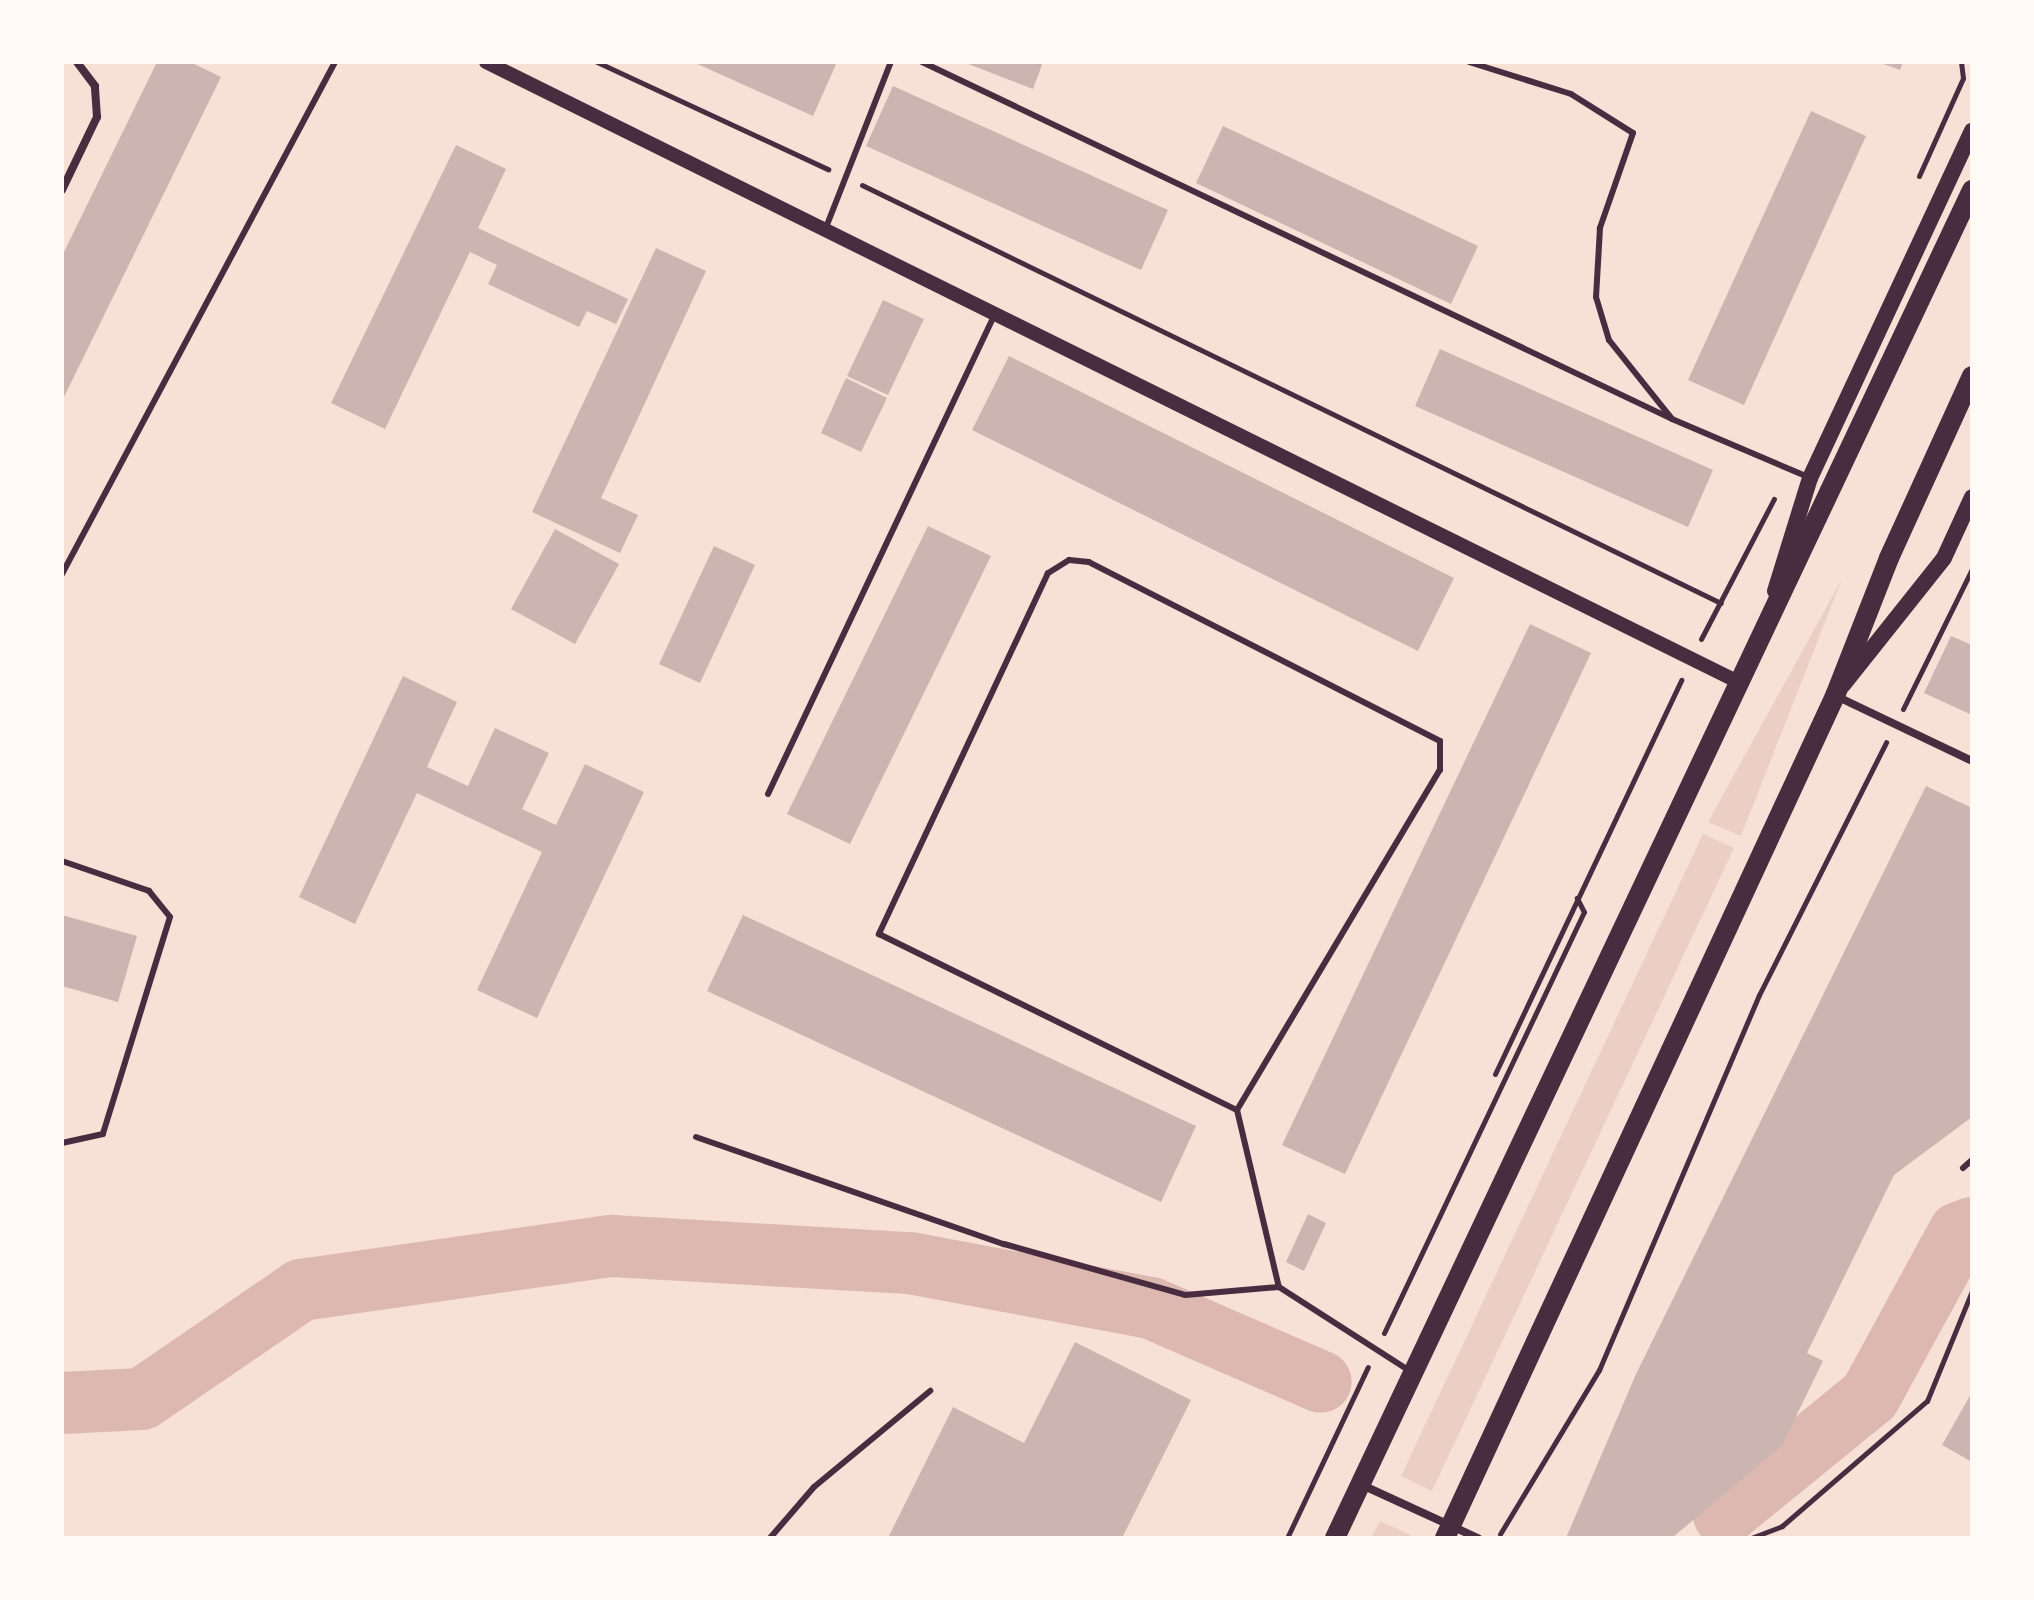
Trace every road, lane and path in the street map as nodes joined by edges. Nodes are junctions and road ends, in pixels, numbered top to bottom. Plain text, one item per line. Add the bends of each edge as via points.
1 (77, 62) edge
2 (335, 62) edge
3 (486, 62) edge
4 (597, 62) edge
5 (891, 62) edge
6 (922, 62) edge
7 (1469, 62) edge
8 (1972, 131) edge
9 (845, 177) junction
10 (62, 190) edge
11 (1972, 190) edge
12 (823, 233) junction
13 (994, 316) junction
14 (1972, 376) edge
15 (1672, 419) junction
16 (1810, 478) junction
17 (1972, 497) edge
18 (62, 574) edge
19 (1721, 603) dead end
20 (1760, 643) junction
21 (1738, 682) junction
22 (1835, 696) junction
23 (1972, 761) edge
24 (1638, 766) dead end
25 (768, 794) dead end
26 (1826, 855) dead end
27 (62, 861) edge
28 (1576, 897) junction
29 (1495, 1074) dead end
30 (1237, 1110) junction
31 (696, 1137) dead end
32 (62, 1143) edge
33 (1972, 1160) edge
34 (1963, 1168) dead end
35 (1279, 1287) junction
36 (1972, 1291) edge
37 (1377, 1347) junction
38 (1413, 1373) junction
39 (930, 1391) dead end
40 (1360, 1484) junction
41 (1448, 1532) edge
42 (770, 1538) edge
43 (1287, 1538) edge
44 (1335, 1538) edge
45 (1478, 1538) edge
46 (1497, 1538) edge
47 (1751, 1538) edge

1 - 10 street via 95,86 97,117
2 - 18 lane
3 - 12 street
4 - 9 path
5 - 9 lane
6 - 15 lane
7 - 15 lane via 1571,94 1633,133 1600,228 1596,297 1609,340
8 - 16 main road
9 - 12 lane
9 - 19 path
11 - 20 main road
12 - 13 street
13 - 21 street
13 - 25 lane
14 - 22 main road via 1889,558
15 - 16 lane
16 - 20 main road
17 - 22 main road via 1944,558
20 - 21 main road
21 - 38 main road
22 - 23 street
22 - 41 main road
24 - 28 path
26 - 46 path via 1759,995 1599,1370
27 - 32 lane via 149,891 170,917 103,1134
28 - 29 path
28 - 37 path via 1584,912
30 - 30 lane via 879,934 1048,573 1069,560 1103,569 1440,741 1440,770
30 - 35 lane
31 - 35 lane via 1004,1244 1185,1295
33 - 34 lane
35 - 37 lane
36 - 47 path via 1927,1401 1782,1526
37 - 38 lane
37 - 43 path
38 - 40 main road
39 - 42 lane via 814,1487
40 - 41 street
40 - 44 main road
41 - 45 street

